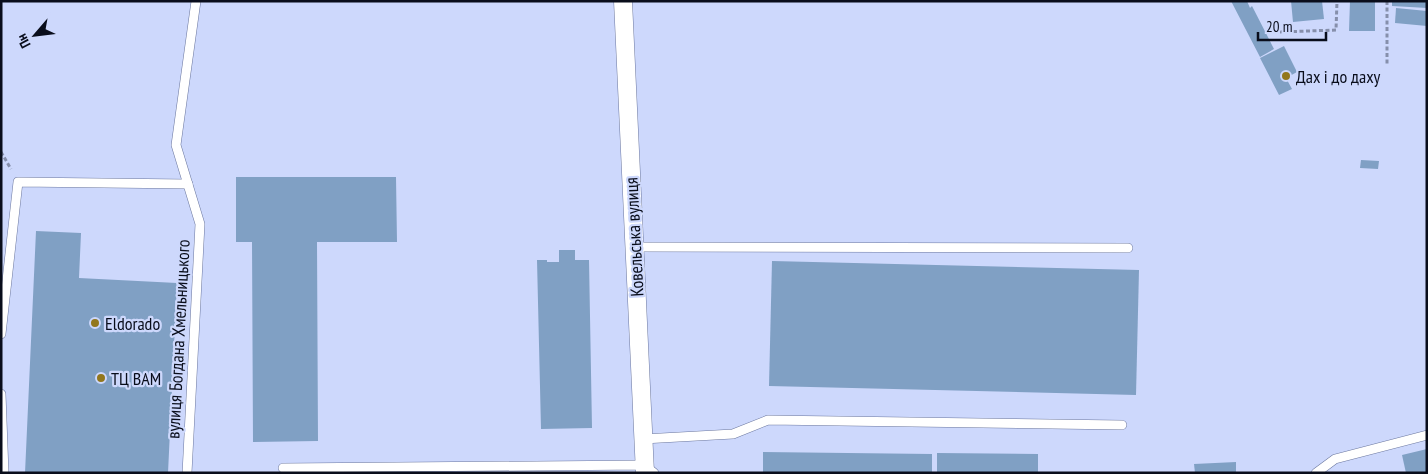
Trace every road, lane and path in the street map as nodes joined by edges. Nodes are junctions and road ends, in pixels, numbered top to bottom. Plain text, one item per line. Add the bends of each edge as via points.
1 (196, 1) edge
2 (623, 1) edge
3 (1337, 1) edge
4 (1387, 1) edge
5 (1280, 32) dead end
6 (1387, 64) dead end
7 (188, 184) junction
8 (634, 247) junction
9 (1128, 248) dead end
10 (1, 334) edge
11 (1, 394) edge
12 (1122, 425) dead end
13 (1427, 436) edge
14 (643, 439) junction
15 (283, 468) dead end
16 (648, 470) edge
17 (4, 473) edge
18 (187, 473) edge
19 (1316, 473) edge

1 - 7 lane, вулиця Богдана Хмельницького via 176,144
2 - 8 street, Ковельська вулиця
3 - 5 path via 1336,30
4 - 6 path
7 - 10 lane via 18,182
7 - 18 lane, вулиця Богдана Хмельницького via 200,224
8 - 9 lane
8 - 14 street, Ковельська вулиця
11 - 17 lane
12 - 14 lane via 768,420 733,434
13 - 19 lane via 1335,459
14 - 16 street, Ковельська вулиця
15 - 16 lane

